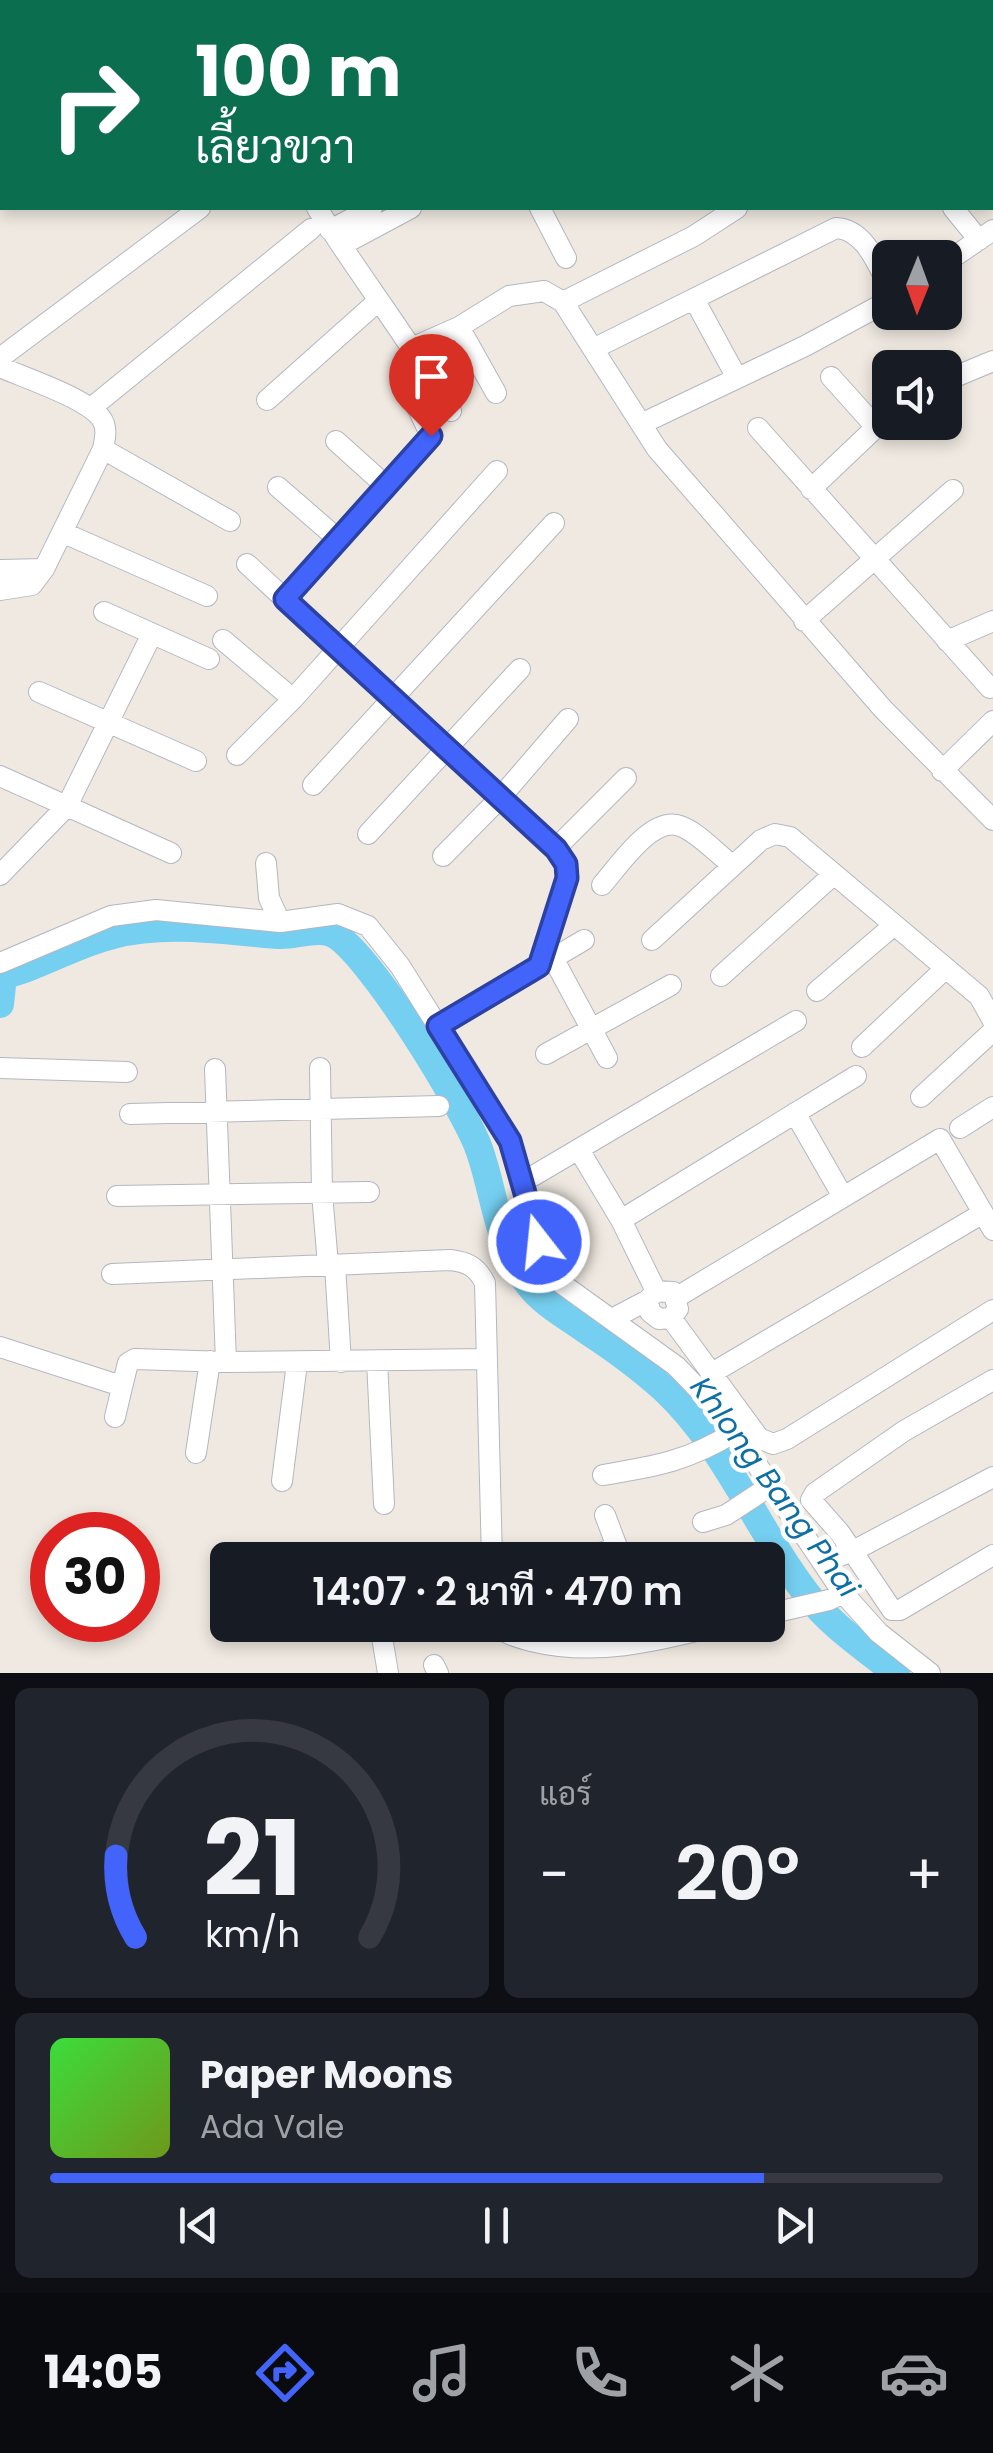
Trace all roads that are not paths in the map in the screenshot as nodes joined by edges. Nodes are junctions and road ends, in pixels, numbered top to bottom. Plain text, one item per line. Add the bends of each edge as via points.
1 (197, 210) edge
2 (317, 210) edge
3 (369, 210) edge
4 (405, 210) edge
5 (541, 210) edge
6 (734, 210) edge
7 (955, 210) edge
8 (328, 235) junction
9 (986, 235) edge
10 (962, 251) edge
11 (872, 255) edge
12 (566, 258) dead end
13 (694, 299) junction
14 (377, 302) junction
15 (563, 302) junction
16 (872, 309) edge
17 (459, 328) junction
18 (414, 347) junction
19 (593, 349) junction
20 (0, 358) edge
21 (993, 360) edge
22 (0, 367) edge
23 (962, 374) edge
24 (830, 377) dead end
25 (402, 378) dead end
26 (737, 378) junction
27 (496, 394) dead end
28 (267, 400) dead end
29 (91, 408) junction
30 (452, 411) dead end
31 (872, 412) edge
32 (641, 424) junction
33 (758, 428) dead end
34 (872, 430) edge
35 (336, 441) dead end
36 (103, 449) junction
37 (496, 471) dead end
38 (386, 486) junction
39 (278, 488) dead end
40 (811, 488) junction
41 (953, 490) dead end
42 (230, 521) dead end
43 (554, 524) dead end
44 (64, 533) junction
45 (339, 540) junction
46 (875, 558) junction
47 (247, 564) dead end
48 (0, 570) edge
49 (44, 570) junction
50 (0, 590) edge
51 (207, 596) dead end
52 (285, 599) junction
53 (104, 612) dead end
54 (804, 620) junction
55 (993, 621) edge
56 (152, 634) junction
57 (223, 640) dead end
58 (947, 641) junction
59 (339, 646) junction
60 (209, 659) dead end
61 (520, 669) dead end
62 (990, 688) dead end
63 (39, 692) dead end
64 (391, 698) junction
65 (293, 699) junction
66 (568, 719) dead end
67 (993, 721) edge
68 (107, 723) junction
69 (447, 748) junction
70 (237, 755) dead end
71 (196, 761) dead end
72 (942, 771) junction
73 (0, 776) edge
74 (626, 778) dead end
75 (313, 785) dead end
76 (500, 798) junction
77 (67, 806) junction
78 (993, 820) edge
79 (368, 834) dead end
80 (556, 849) junction
81 (171, 853) dead end
82 (443, 856) dead end
83 (266, 863) dead end
84 (731, 864) junction
85 (0, 875) edge
86 (833, 876) junction
87 (602, 886) dead end
88 (280, 922) junction
89 (894, 926) junction
90 (584, 940) dead end
91 (652, 940) dead end
92 (546, 962) junction
93 (0, 963) edge
94 (946, 968) junction
95 (720, 976) dead end
96 (671, 985) dead end
97 (818, 990) dead end
98 (993, 1020) edge
99 (796, 1021) dead end
100 (438, 1026) junction
101 (592, 1029) junction
102 (993, 1031) edge
103 (862, 1047) dead end
104 (546, 1054) dead end
105 (607, 1058) dead end
106 (0, 1068) edge
107 (320, 1068) dead end
108 (214, 1069) dead end
109 (127, 1072) dead end
110 (856, 1076) dead end
111 (921, 1096) dead end
112 (439, 1106) dead end
113 (993, 1107) edge
114 (322, 1109) junction
115 (795, 1113) junction
116 (130, 1114) dead end
117 (216, 1114) junction
118 (960, 1128) dead end
119 (578, 1150) junction
120 (534, 1176) dead end
121 (369, 1192) dead end
122 (322, 1193) junction
123 (842, 1195) junction
124 (118, 1196) dead end
125 (217, 1196) junction
126 (621, 1220) junction
127 (972, 1220) dead end
128 (993, 1230) edge
129 (332, 1265) junction
130 (221, 1270) junction
131 (112, 1274) dead end
132 (662, 1305) junction
133 (993, 1310) edge
134 (612, 1319) junction
135 (633, 1334) junction
136 (0, 1347) edge
137 (485, 1359) junction
138 (218, 1361) junction
139 (341, 1362) junction
140 (377, 1362) junction
141 (296, 1363) junction
142 (712, 1373) junction
143 (993, 1380) edge
144 (123, 1383) junction
145 (115, 1417) dead end
146 (719, 1442) junction
147 (196, 1452) dead end
148 (603, 1475) dead end
149 (993, 1477) edge
150 (282, 1481) dead end
151 (763, 1490) junction
152 (384, 1504) dead end
153 (605, 1515) dead end
154 (703, 1522) dead end
155 (491, 1542) edge
156 (616, 1542) edge
157 (853, 1552) junction
158 (993, 1556) edge
159 (824, 1562) junction
160 (836, 1596) junction
161 (785, 1611) edge
162 (383, 1642) edge
163 (540, 1642) edge
164 (634, 1642) edge
165 (388, 1673) edge
166 (930, 1673) edge

1 - 20 street
2 - 8 street
3 - 8 street
4 - 8 street
5 - 12 street
6 - 15 street
7 - 9 street
8 - 14 street
8 - 29 street
9 - 10 street
11 - 13 street via 858,236 836,228
13 - 19 street
13 - 26 street
14 - 18 street
14 - 28 street
15 - 17 street via 544,290 509,296
15 - 19 street
16 - 26 street
17 - 18 street
17 - 27 street
18 - 30 street
19 - 32 street
21 - 23 street
22 - 29 street
24 - 31 street
25 - 38 street via 431,436
26 - 32 street
29 - 36 street via 103,421
32 - 54 street
33 - 40 street
34 - 40 street
35 - 38 street
36 - 42 street
36 - 44 street
37 - 59 street
38 - 45 street
39 - 45 street
40 - 46 street
41 - 46 street
43 - 64 street
44 - 49 street
44 - 51 street
45 - 52 street
46 - 54 street
46 - 58 street
47 - 52 street
48 - 49 street
49 - 50 street via 32,585
52 - 59 street
53 - 56 street
54 - 72 street
55 - 58 street
56 - 60 street
56 - 68 street
57 - 65 street
58 - 62 street
59 - 64 street
59 - 65 street
61 - 69 street
63 - 68 street
64 - 69 street
64 - 75 street
65 - 70 street
66 - 76 street
67 - 72 street
68 - 71 street
68 - 77 street
69 - 76 street
69 - 79 street
72 - 78 street
73 - 77 street
74 - 80 street
76 - 80 street
76 - 82 street
77 - 81 street
77 - 85 street
80 - 92 street via 567,878
83 - 88 street via 269,898
84 - 86 street via 775,834 790,837
84 - 87 street via 668,824 644,836
84 - 91 street
86 - 89 street
86 - 95 street
88 - 93 street via 184,910 138,912 98,921
88 - 100 street via 338,914 368,926
89 - 94 street
89 - 97 street
90 - 92 street
92 - 100 street
92 - 101 street
94 - 98 street via 980,996
94 - 103 street
96 - 101 street
99 - 119 street
100 - 134 street via 510,1141 547,1260 562,1284
101 - 104 street
101 - 105 street
102 - 111 street
106 - 109 street
107 - 114 street
108 - 117 street
110 - 115 street
112 - 114 street
113 - 118 street
114 - 117 street
114 - 122 street
115 - 123 street
115 - 126 street
116 - 117 street
117 - 125 street
119 - 120 street
119 - 126 street
121 - 122 street
122 - 125 street
122 - 129 street
123 - 128 street via 940,1139
123 - 132 street
124 - 125 street
125 - 130 street
126 - 132 street
127 - 142 street
129 - 130 street
129 - 137 street via 466,1262 485,1283
129 - 139 street
130 - 131 street
130 - 138 street
132 - 134 street
132 - 135 street
132 - 142 street
133 - 142 street via 773,1444 760,1438
134 - 135 street
135 - 146 street via 676,1366
136 - 144 street
137 - 140 street
137 - 155 street
138 - 141 street
138 - 144 street via 135,1358
138 - 147 street
139 - 140 street
139 - 141 street
140 - 152 street
141 - 150 street
143 - 157 street via 814,1492 811,1500
144 - 145 street
146 - 148 street via 662,1466
146 - 151 street
149 - 157 street
151 - 154 street
151 - 159 street
153 - 156 street
157 - 158 street via 892,1610
157 - 159 street
159 - 160 street
160 - 161 street
160 - 166 street
162 - 165 street
163 - 164 street via 622,1648

